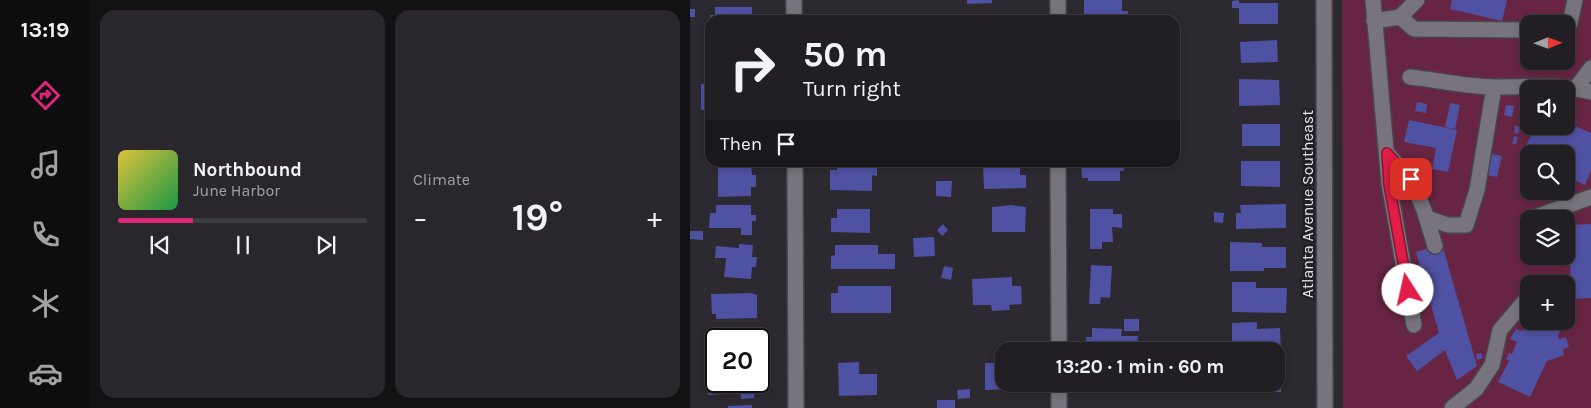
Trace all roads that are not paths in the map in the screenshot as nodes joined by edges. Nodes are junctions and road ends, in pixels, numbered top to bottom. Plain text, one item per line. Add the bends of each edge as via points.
1 (794, 0) edge
2 (1058, 0) edge
3 (1324, 0) edge
4 (1373, 0) edge
5 (1417, 0) edge
6 (1575, 0) edge
7 (794, 15) edge
8 (1058, 15) edge
9 (1572, 15) edge
10 (1400, 17) junction
11 (1374, 21) junction
12 (1520, 30) edge
13 (1591, 68) edge
14 (1410, 77) dead end
15 (1494, 87) junction
16 (1584, 90) edge
17 (1387, 153) junction
18 (794, 167) edge
19 (1058, 167) edge
20 (1591, 196) edge
21 (1553, 210) edge
22 (1426, 218) junction
23 (1435, 246) dead end
24 (1520, 307) edge
25 (1414, 325) dead end
26 (1059, 342) edge
27 (1059, 392) edge
28 (796, 408) edge
29 (1059, 408) edge
30 (1325, 408) edge
31 (1452, 408) edge

1 - 7 street
2 - 8 street
3 - 30 street, Atlanta Avenue Southeast
4 - 11 street
5 - 10 street
6 - 9 street
10 - 11 street
10 - 12 street via 1414,29
11 - 17 street
13 - 16 street
14 - 15 street
15 - 16 street via 1531,85
15 - 22 street via 1477,190 1466,225
17 - 22 street via 1411,179
17 - 25 street via 1389,184
18 - 28 street
19 - 26 street
20 - 21 street
22 - 23 street
24 - 31 street via 1500,330 1492,365 1476,389
27 - 29 street

